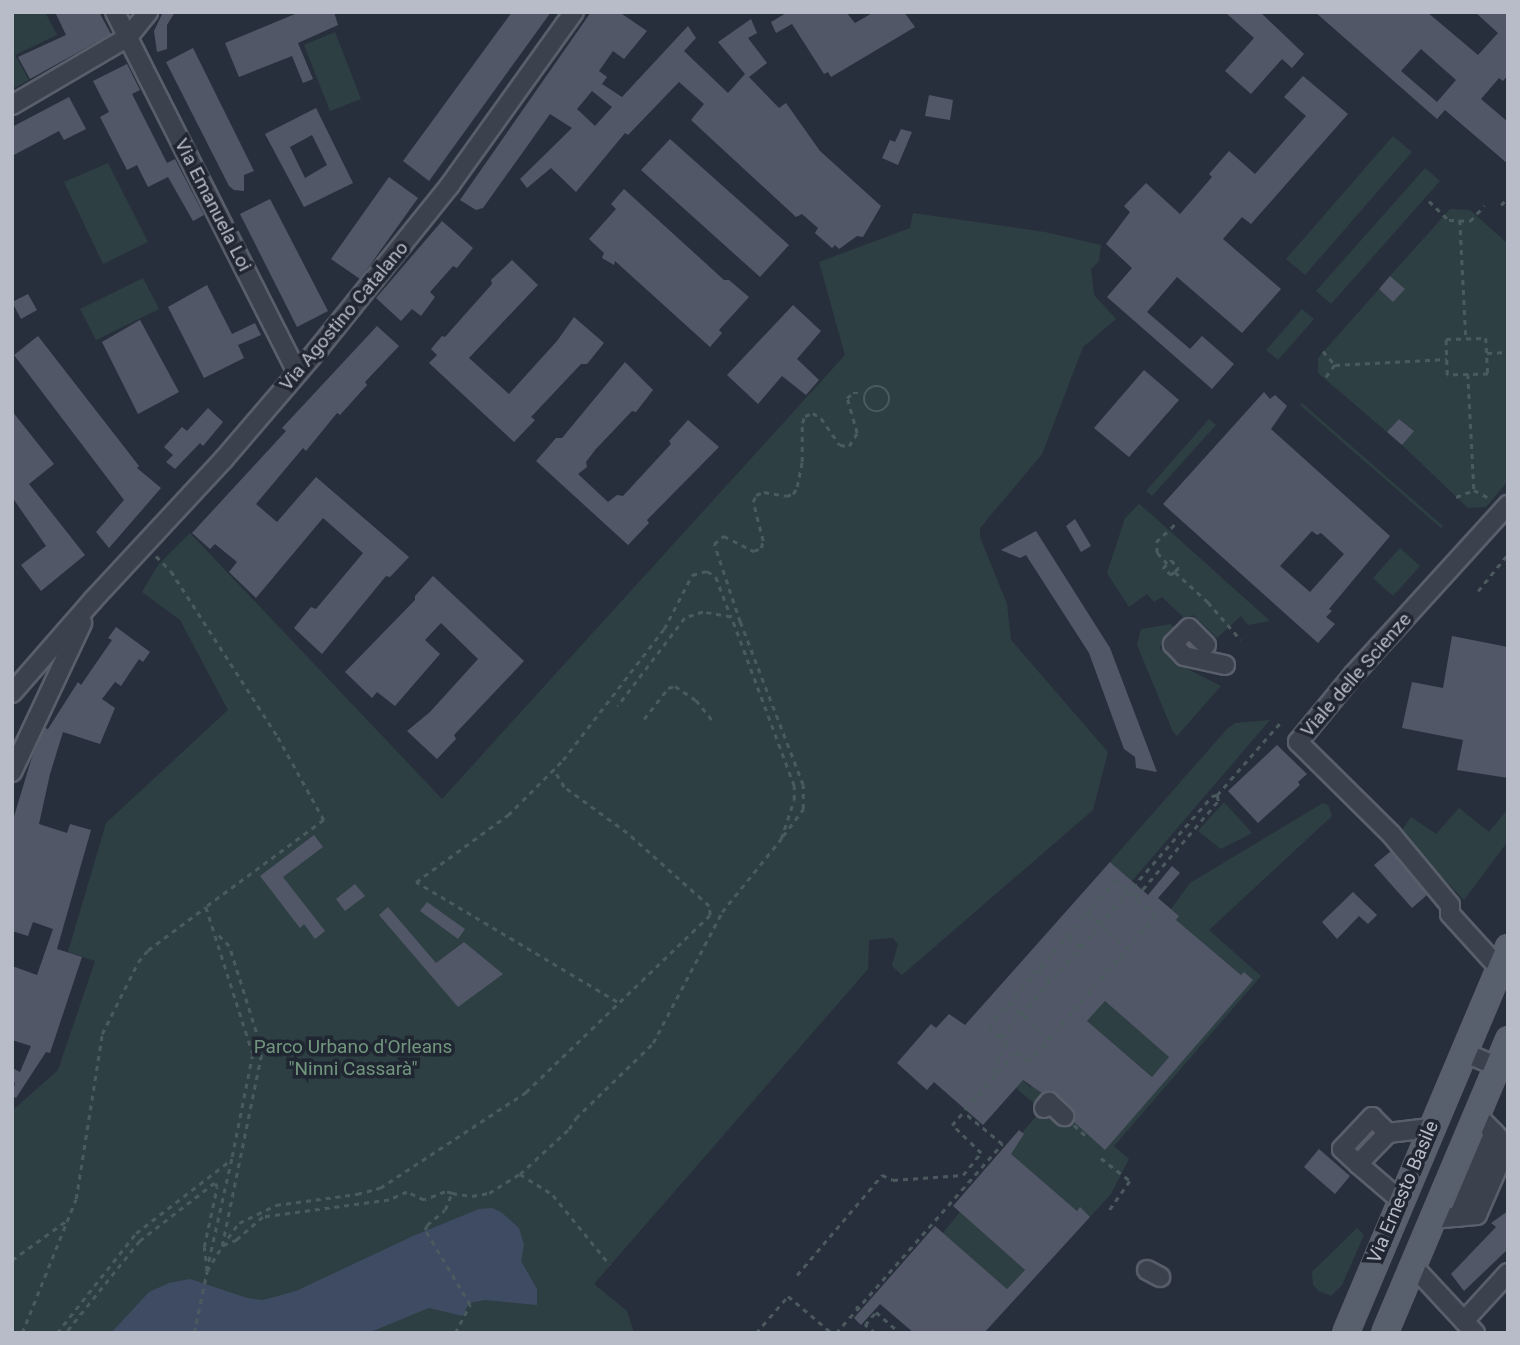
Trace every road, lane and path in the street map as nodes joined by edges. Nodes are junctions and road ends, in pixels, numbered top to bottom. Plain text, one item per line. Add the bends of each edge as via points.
1 (115, 12) edge
2 (148, 12) edge
3 (573, 12) edge
4 (128, 37) junction
5 (12, 105) edge
6 (1508, 198) edge
7 (1429, 201) dead end
8 (1501, 205) dead end
9 (1484, 206) dead end
10 (1460, 220) junction
11 (1466, 339) junction
12 (1323, 351) dead end
13 (1508, 352) edge
14 (1487, 353) junction
15 (1447, 359) junction
16 (1335, 365) junction
17 (297, 373) junction
18 (1468, 374) junction
19 (1325, 379) dead end
20 (863, 393) junction
21 (1475, 490) junction
22 (1456, 496) dead end
23 (1500, 503) edge
24 (1175, 524) dead end
25 (1508, 554) edge
26 (156, 556) dead end
27 (1478, 592) dead end
28 (93, 600) junction
29 (731, 617) junction
30 (1241, 640) dead end
31 (1206, 645) dead end
32 (1224, 665) dead end
33 (12, 693) edge
34 (618, 706) dead end
35 (644, 719) dead end
36 (712, 720) dead end
37 (1281, 723) dead end
38 (13, 764) edge
39 (553, 769) junction
40 (1217, 795) junction
41 (781, 839) junction
42 (1128, 891) junction
43 (1139, 900) junction
44 (206, 907) junction
45 (711, 910) junction
46 (722, 912) junction
47 (1088, 913) junction
48 (1100, 924) junction
49 (215, 932) junction
50 (1068, 936) junction
51 (1080, 946) junction
52 (1128, 948) junction
53 (1504, 957) edge
54 (1038, 970) junction
55 (1051, 980) junction
56 (619, 1003) junction
57 (1009, 1003) junction
58 (1021, 1014) junction
59 (1000, 1038) junction
60 (1049, 1038) junction
61 (1508, 1039) edge
62 (1463, 1052) junction
63 (1496, 1066) junction
64 (994, 1074) junction
65 (1044, 1108) dead end
66 (963, 1112) junction
67 (1476, 1114) junction
68 (1064, 1116) dead end
69 (1430, 1128) junction
70 (1101, 1158) dead end
71 (232, 1159) junction
72 (520, 1174) junction
73 (452, 1193) junction
74 (1400, 1200) junction
75 (1108, 1213) dead end
76 (1431, 1219) junction
77 (66, 1221) junction
78 (222, 1246) junction
79 (12, 1260) edge
80 (610, 1265) dead end
81 (1412, 1265) junction
82 (207, 1270) junction
83 (1508, 1273) edge
84 (797, 1275) dead end
85 (857, 1307) junction
86 (871, 1318) junction
87 (1469, 1327) edge
88 (22, 1333) edge
89 (57, 1333) edge
90 (66, 1333) edge
91 (194, 1333) edge
92 (455, 1333) edge
93 (756, 1333) edge
94 (834, 1333) edge
95 (875, 1333) edge
96 (900, 1333) edge
97 (1345, 1333) edge
98 (1384, 1333) edge

1 - 4 street, Via Emanuela Loi
2 - 4 street
3 - 17 street, Via Agostino Catalano via 450,185
4 - 5 street
4 - 17 street, Via Emanuela Loi
6 - 8 path
7 - 10 path via 1449,220
9 - 10 path via 1470,221
10 - 11 path
11 - 14 path via 1486,338
11 - 15 path via 1446,339
12 - 16 path
13 - 14 path
14 - 18 path via 1488,374
15 - 16 path
15 - 18 path via 1447,375
16 - 19 path
17 - 28 street, Via Agostino Catalano
18 - 21 path
20 - 20 path via 882,388 888,392 888,406 881,413 871,411
20 - 41 path via 847,398 857,433 849,446 840,444 821,418 813,413 805,416 797,487 786,496 764,492 753,502 761,548 754,551 724,536 714,544 803,785 803,809
21 - 22 path
21 - 23 path
23 - 53 street, Viale delle Scienze via 1298,742 1391,834 1453,908
24 - 30 path via 1156,542 1157,553 1179,568 1175,572
25 - 27 path
26 - 44 path via 171,571 278,737 324,820
28 - 33 street, Via Agostino Catalano
28 - 38 street
29 - 34 path via 703,612 685,618
29 - 39 path via 716,577 707,572 692,575 659,636
29 - 41 path via 794,786
31 - 32 street via 1189,628 1173,644 1184,656
35 - 36 path via 668,688 675,686 696,700
37 - 40 path
39 - 45 path via 564,787 627,833
39 - 56 path via 508,815 416,882
40 - 42 path
40 - 43 path via 1218,801
41 - 46 path
42 - 43 path
42 - 47 path via 1116,880
42 - 48 path
43 - 52 path via 1156,916
44 - 49 path
44 - 77 path via 138,962 102,1034 76,1199
45 - 46 path
45 - 56 path
46 - 72 path via 653,1043
47 - 48 path
47 - 50 path
48 - 51 path
48 - 52 path
49 - 71 path via 253,1054
49 - 78 path via 229,946 262,1051
50 - 51 path
50 - 54 path
51 - 55 path
52 - 60 path
53 - 62 main road, Via Ernesto Basile
54 - 55 path
54 - 57 path
55 - 58 path
56 - 78 path via 526,1092 380,1188 276,1205 239,1223
57 - 58 path
57 - 59 path via 989,1027
58 - 59 path
58 - 60 path
59 - 64 path via 1008,1044
60 - 64 path via 1028,1062 1016,1051
61 - 63 main road, Via Ernesto Basile
62 - 63 street
62 - 69 main road, Via Ernesto Basile
63 - 67 main road, Via Ernesto Basile
64 - 66 path
65 - 68 street via 1049,1102
66 - 84 path via 952,1125 981,1153 963,1175 893,1180 882,1175
66 - 85 path via 1002,1144
67 - 76 main road, Via Ernesto Basile
67 - 76 street via 1507,1146 1477,1215
69 - 74 main road, Via Ernesto Basile
69 - 74 street via 1388,1133 1358,1164
70 - 75 path via 1130,1181
71 - 82 path
71 - 89 path via 136,1233
72 - 73 path via 489,1193
72 - 80 path via 553,1195
73 - 78 path via 424,1200 407,1192 389,1200 263,1217 237,1240
73 - 92 path via 444,1210 425,1230 470,1305
74 - 97 main road, Via Ernesto Basile
76 - 81 main road, Via Ernesto Basile
77 - 79 path
77 - 88 path
78 - 82 path
81 - 87 street
81 - 98 main road, Via Ernesto Basile
82 - 90 path via 204,1247 215,1183 139,1241
82 - 91 path
83 - 87 street
85 - 86 path
85 - 94 path
86 - 95 path via 865,1325
86 - 96 path via 876,1312
93 - 94 path via 788,1296

